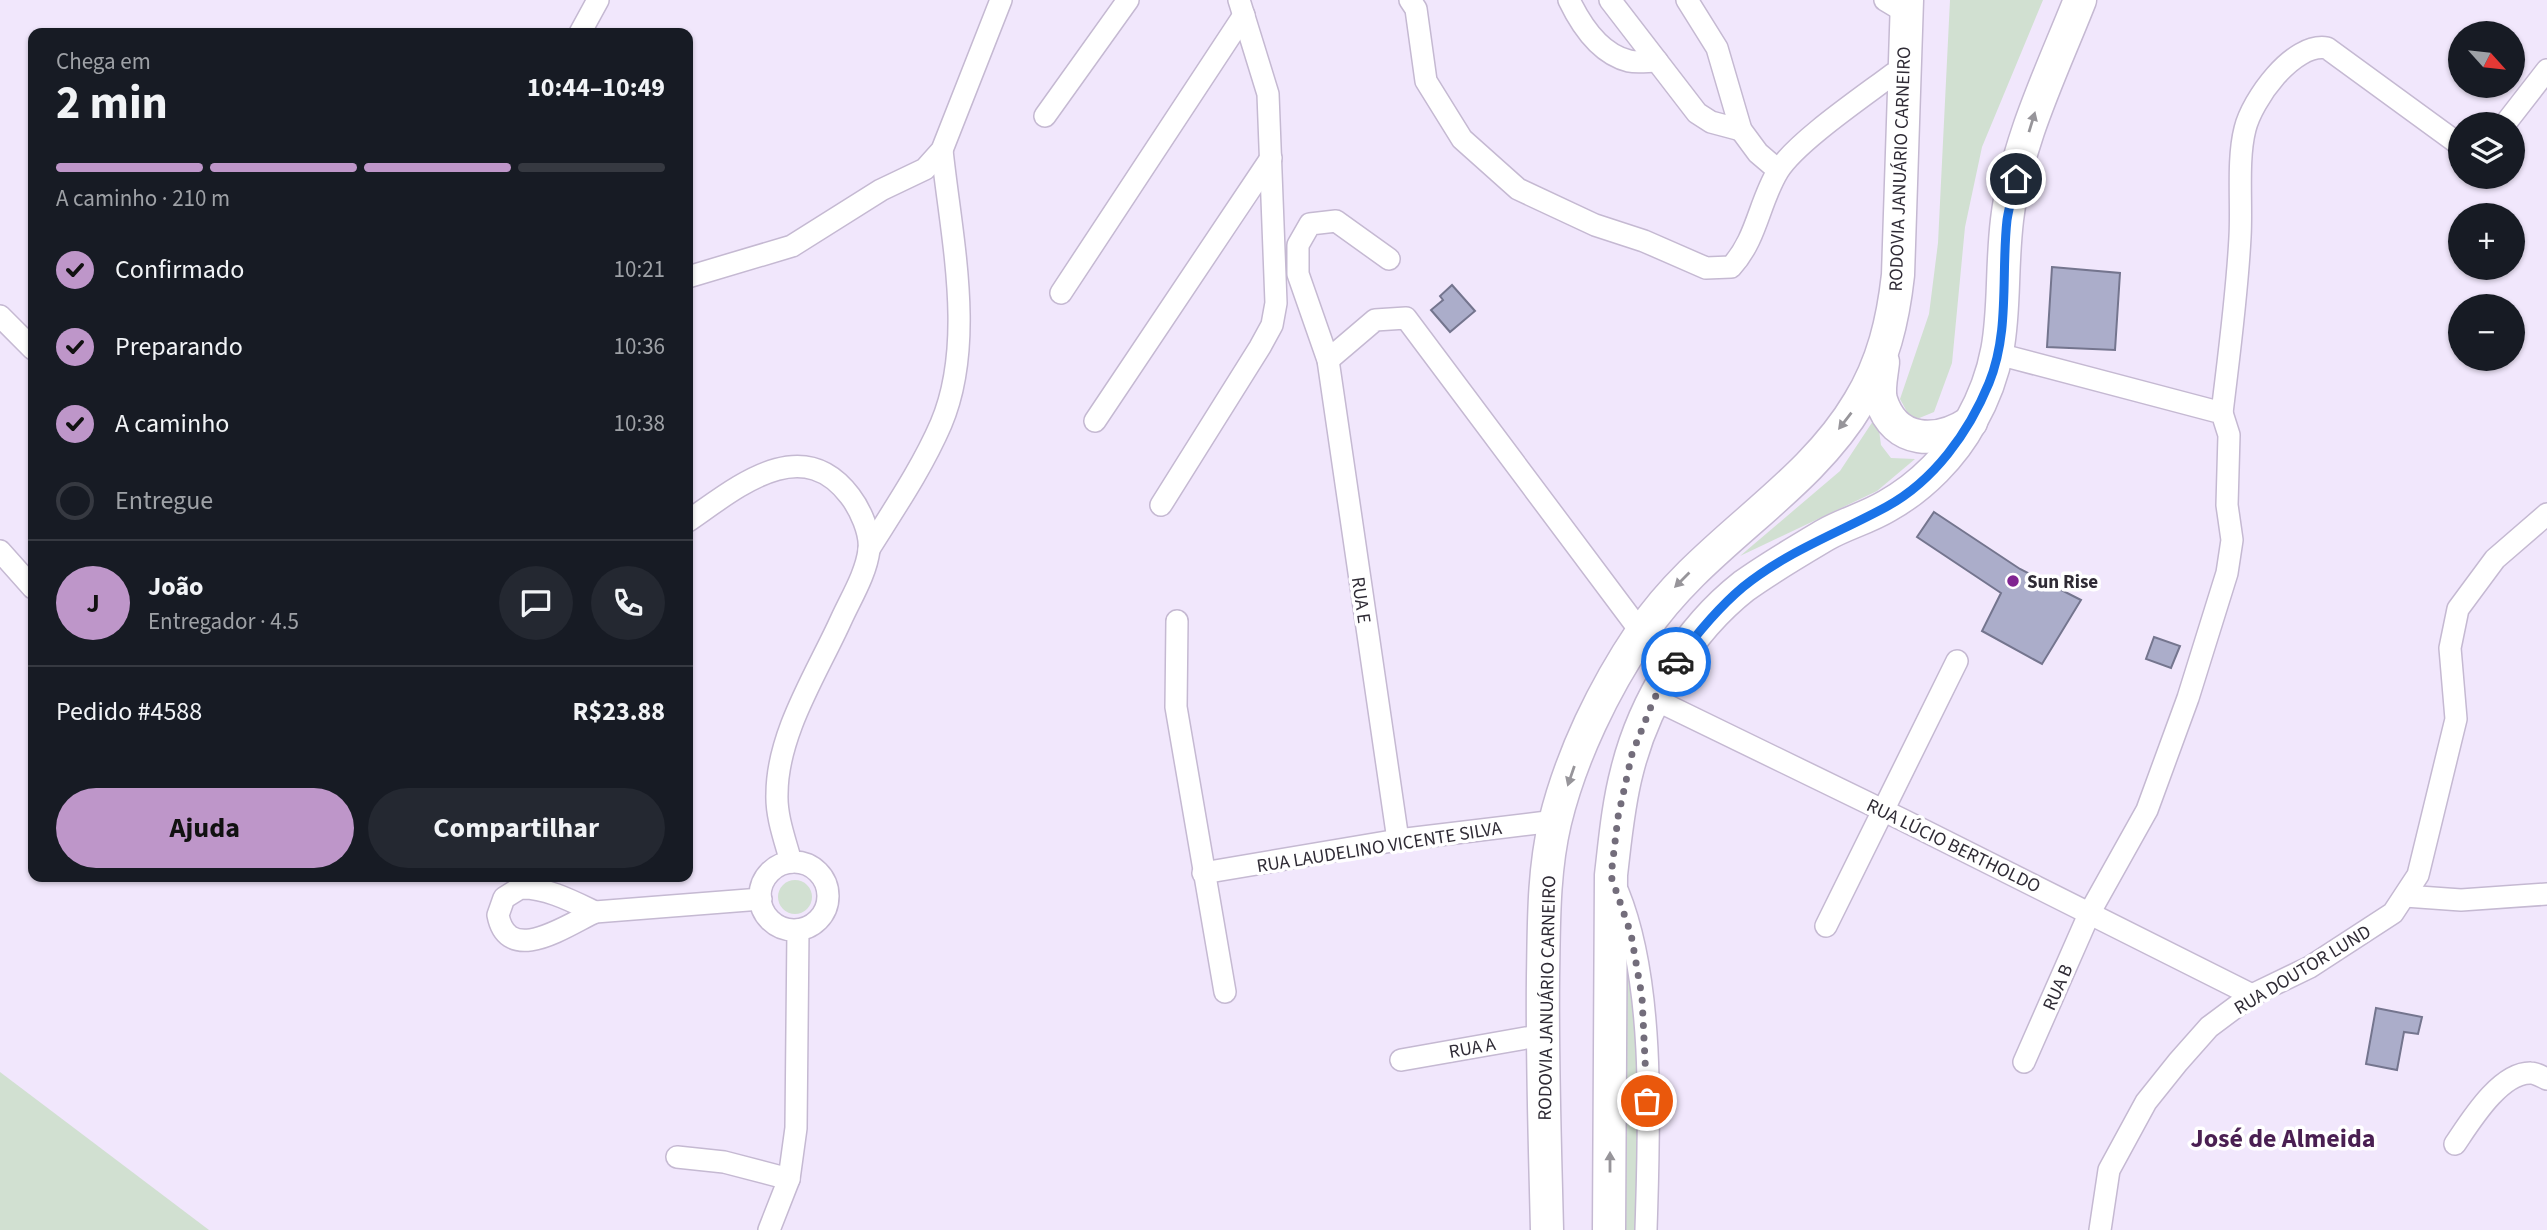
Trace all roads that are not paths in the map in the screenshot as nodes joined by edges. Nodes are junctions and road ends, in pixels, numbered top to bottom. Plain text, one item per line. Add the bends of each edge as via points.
1 (598, 0) edge
2 (1001, 0) edge
3 (1128, 0) edge
4 (1410, 0) edge
5 (1569, 0) edge
6 (1610, 0) edge
7 (1687, 0) edge
8 (2080, 0) edge
9 (1899, 4) edge
10 (1242, 8) edge
11 (583, 28) edge
12 (1657, 61) junction
13 (2547, 70) edge
14 (1902, 71) junction
15 (2514, 112) edge
16 (1045, 116) dead end
17 (1741, 130) junction
18 (2448, 136) edge
19 (942, 150) junction
20 (1271, 158) junction
21 (1779, 170) junction
22 (1389, 259) dead end
23 (693, 276) edge
24 (1061, 293) dead end
25 (0, 316) edge
26 (28, 344) edge
27 (1884, 350) junction
28 (1998, 354) junction
29 (1328, 360) junction
30 (2222, 413) junction
31 (1095, 421) dead end
32 (1971, 422) junction
33 (1161, 505) dead end
34 (2547, 514) edge
35 (693, 518) edge
36 (869, 549) junction
37 (0, 551) edge
38 (28, 582) edge
39 (1177, 621) dead end
40 (1641, 632) junction
41 (1957, 661) dead end
42 (1654, 699) junction
43 (1885, 811) junction
44 (1555, 821) junction
45 (1398, 840) junction
46 (791, 862) junction
47 (1203, 873) junction
48 (1611, 876) junction
49 (2547, 894) edge
50 (2405, 896) junction
51 (761, 900) junction
52 (595, 912) dead end
53 (2090, 912) junction
54 (1826, 926) dead end
55 (798, 930) junction
56 (1225, 992) dead end
57 (2252, 995) junction
58 (1544, 1035) junction
59 (1401, 1060) dead end
60 (2024, 1062) dead end
61 (2547, 1079) edge
62 (2455, 1144) dead end
63 (677, 1157) dead end
64 (789, 1179) junction
65 (769, 1230) edge
66 (1547, 1230) edge
67 (1609, 1230) edge
68 (1646, 1230) edge
69 (2100, 1230) edge

1 - 11 street
2 - 19 street
3 - 16 street
4 - 21 street via 1416,9 1426,81 1462,139 1518,189 1584,220 1706,268 1731,267 1746,252
5 - 12 street via 1580,23 1604,48 1629,61
6 - 12 street
7 - 17 street via 1717,48
28 -> 8 highway via 2007,220 2020,158
9 - 14 highway, RODOVIA JANUÁRIO CARNEIRO
10 - 20 street via 1268,94
10 - 24 street
12 - 17 street via 1697,113
13 - 15 street
14 - 21 street via 1815,134
14 - 27 highway, RODOVIA JANUÁRIO CARNEIRO via 1898,275
17 - 21 street via 1758,153
18 - 30 street, RUA B via 2327,48 2306,50 2276,77 2249,114 2244,132 2239,247
19 - 23 street via 925,169 881,190 792,246
19 - 36 street via 959,321 954,382 941,423
20 - 31 street
20 - 33 street via 1276,303 1272,325
22 - 29 street, RUA E via 1336,221 1310,223 1298,245 1298,274
25 - 26 street
27 - 32 highway via 1880,399 1891,419 1908,433 1930,439 1952,434
27 -> 40 highway, RODOVIA JANUÁRIO CARNEIRO via 1859,404 1815,458 1701,560 1671,590
28 - 30 street
28 - 32 highway
29 - 40 street via 1375,320 1406,317
29 - 45 street, RUA E
30 - 53 street, RUA B via 2229,435 2227,505 2232,540 2227,573 2147,810
32 - 42 highway via 1918,485 1887,506 1826,534 1744,587 1677,660
34 - 50 street, RUA DOUTOR LUND via 2495,559 2458,609 2450,648 2456,719 2452,742 2418,875
35 - 36 street via 758,474 780,467 803,467 844,487 858,506
36 - 46 street via 781,765 776,795
37 - 38 street
39 - 47 street via 1176,707
40 -> 44 highway, RODOVIA JANUÁRIO CARNEIRO via 1593,718
41 - 43 street
42 - 43 street, RUA LÚCIO BERTHOLDO
42 - 48 highway via 1627,772
43 - 53 street, RUA LÚCIO BERTHOLDO
43 - 54 street
44 - 45 street, RUA LAUDELINO VICENTE SILVA
44 - 58 highway, RODOVIA JANUÁRIO CARNEIRO via 1544,913
45 - 47 street, RUA LAUDELINO VICENTE SILVA
46 - 51 street via 776,867 766,878
46 - 55 street via 806,863 818,872 828,892 823,914
47 - 56 street
67 -> 48 highway
48 - 68 street via 1631,934 1642,997
49 - 50 street via 2461,900
50 - 57 street, RUA DOUTOR LUND via 2393,913 2331,954
51 - 52 street
51 - 55 street via 776,925
53 - 57 street, RUA LÚCIO BERTHOLDO
53 - 60 street, RUA B
55 - 64 street via 796,1128
57 - 69 street, RUA DOUTOR LUND via 2209,1027 2146,1102 2109,1170
58 - 59 street, RUA A
58 - 66 highway, RODOVIA JANUÁRIO CARNEIRO
61 - 62 street via 2531,1073 2510,1079 2472,1117
63 - 64 street via 724,1162
64 - 65 street

